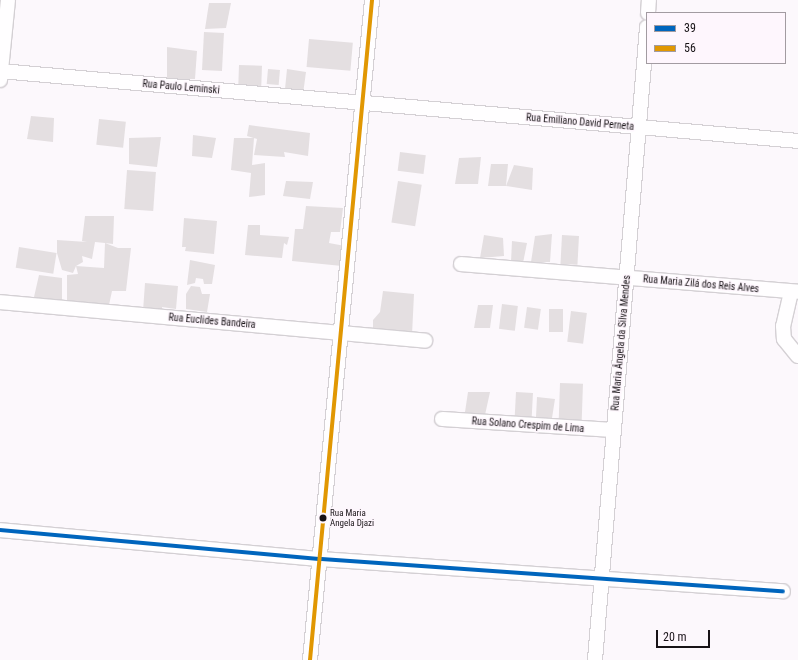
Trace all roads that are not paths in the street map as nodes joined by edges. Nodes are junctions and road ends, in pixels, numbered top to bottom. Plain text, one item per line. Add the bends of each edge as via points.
1 (8, 0) edge
2 (372, 0) edge
3 (649, 0) edge
4 (648, 12) edge
5 (646, 40) edge
6 (0, 74) edge
7 (363, 103) junction
8 (639, 127) junction
9 (798, 141) edge
10 (461, 264) dead end
11 (626, 278) junction
12 (794, 292) edge
13 (0, 302) edge
14 (341, 333) junction
15 (425, 340) dead end
16 (798, 356) edge
17 (442, 419) dead end
18 (614, 430) junction
19 (0, 530) edge
20 (320, 559) junction
21 (602, 578) junction
22 (783, 591) dead end
23 (310, 660) edge
24 (595, 660) edge

1 - 6 street
2 - 7 street
3 - 4 street
5 - 8 street, Rua Maria Ângela da Silva Mendes
6 - 7 street, Rua Paulo Leminski
7 - 8 street, Rua Emiliano David Perneta
7 - 14 street
8 - 9 street, Rua Emiliano David Perneta
8 - 11 street, Rua Maria Ângela da Silva Mendes
10 - 11 street, Rua Maria Zilá dos Reis Alves
11 - 12 street, Rua Maria Zilá dos Reis Alves
11 - 18 street, Rua Maria Ângela da Silva Mendes
12 - 16 street via 783,326 784,339
13 - 14 street, Rua Euclides Bandeira
14 - 15 street, Rua Euclides Bandeira
14 - 20 street
17 - 18 street, Rua Solano Crespim de Lima
18 - 21 street, Rua Maria Ângela da Silva Mendes
19 - 20 street
20 - 21 street
20 - 23 street
21 - 22 street
21 - 24 street, Rua Maria Ângela da Silva Mendes

